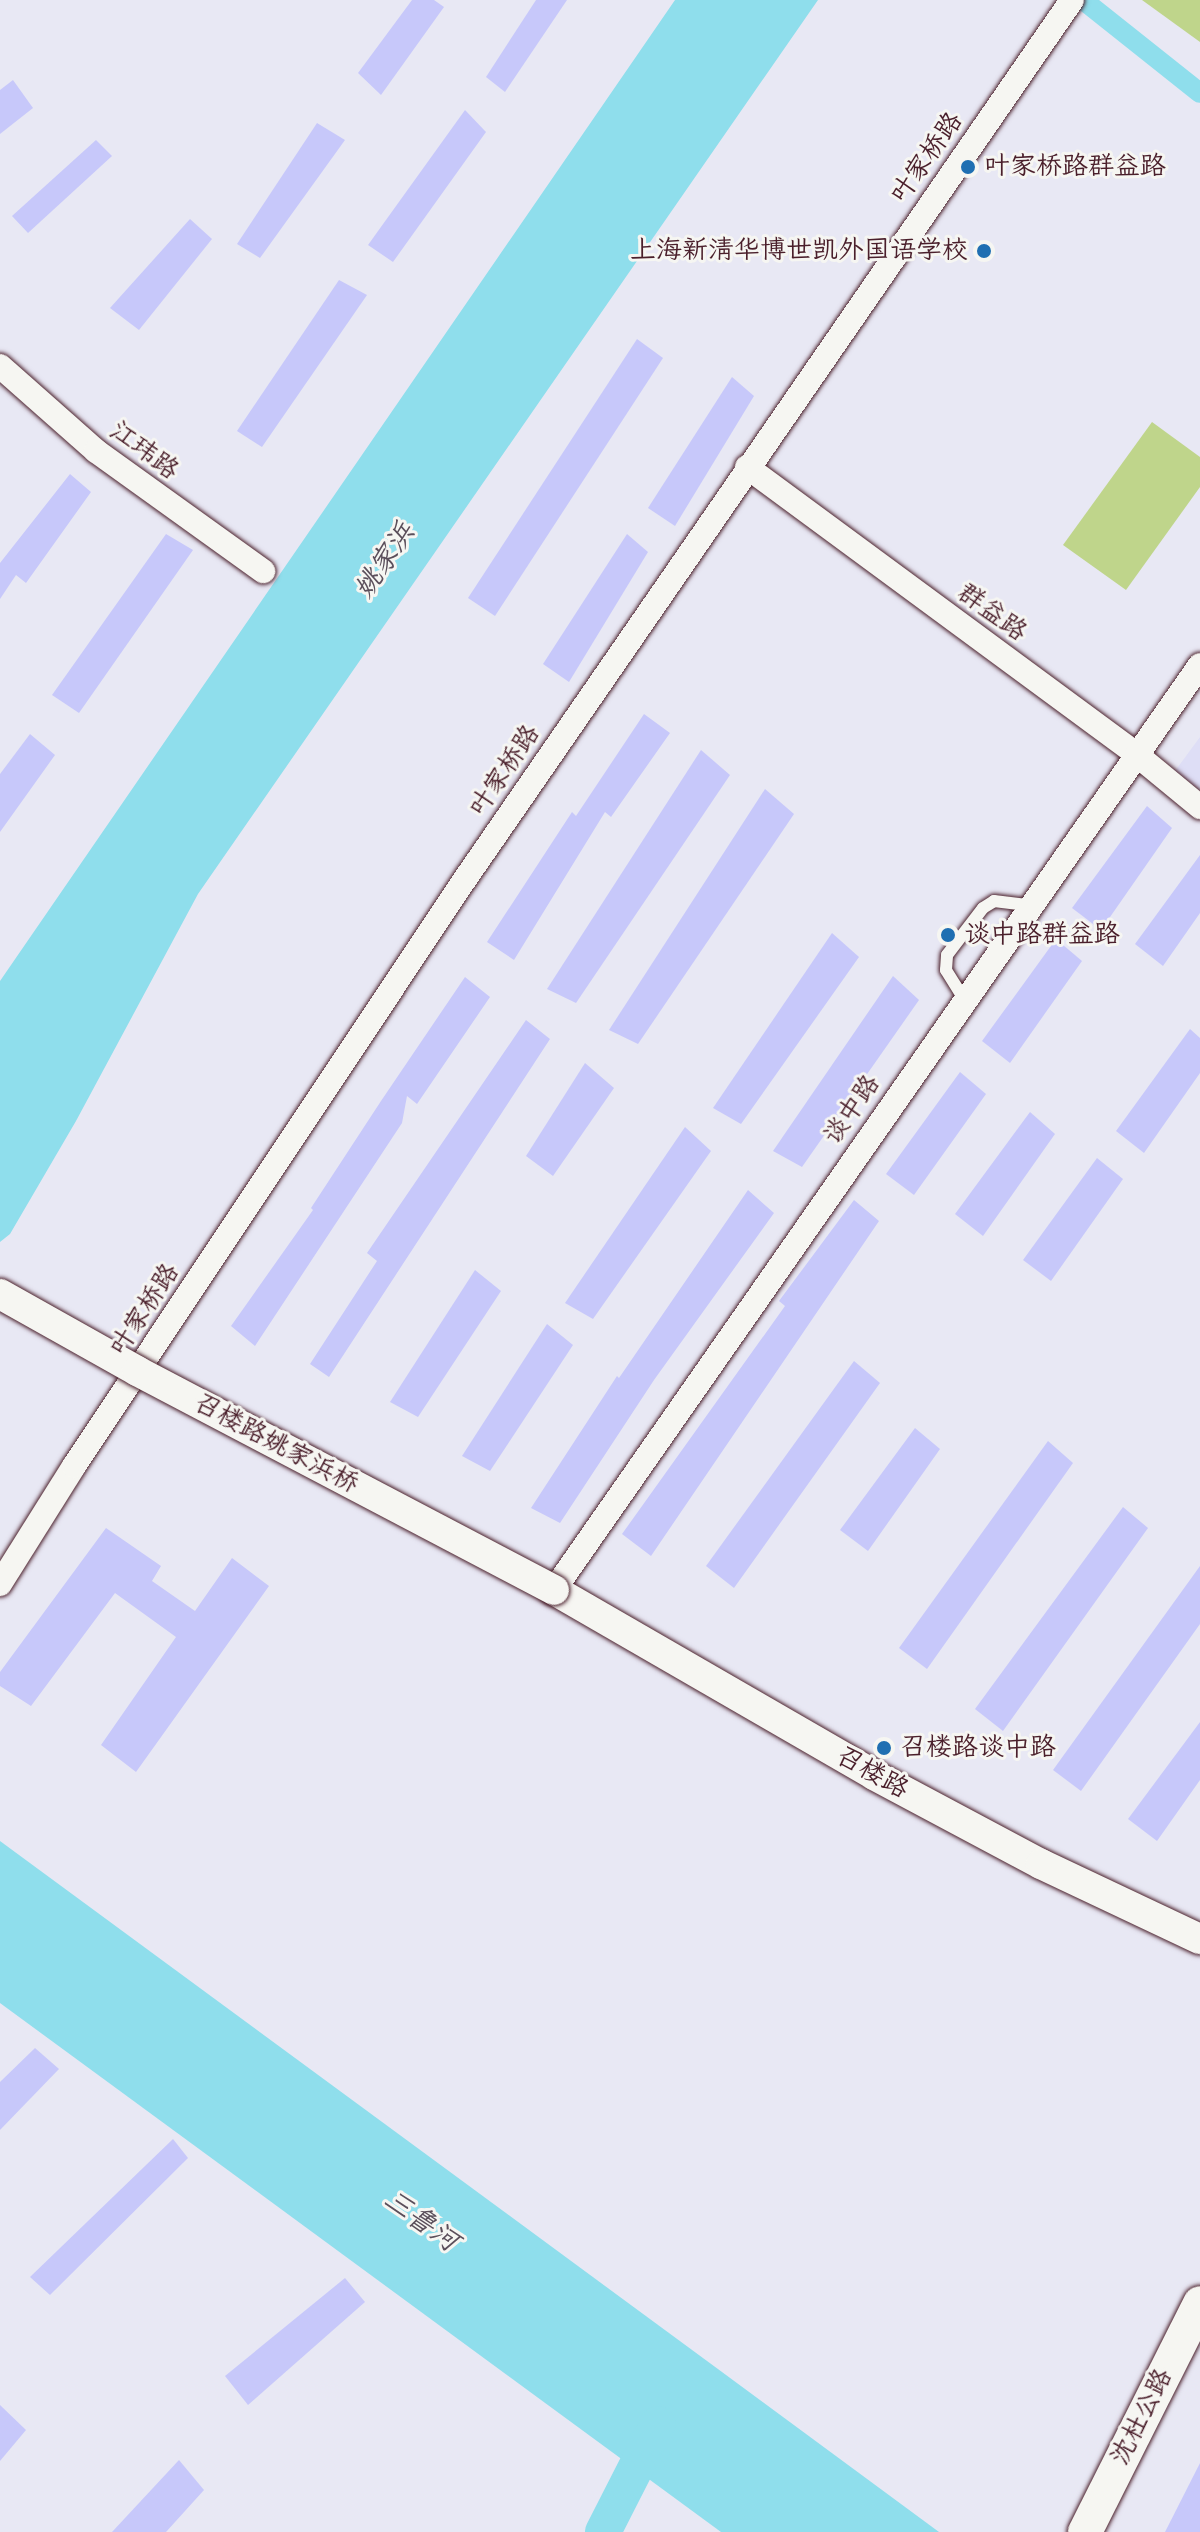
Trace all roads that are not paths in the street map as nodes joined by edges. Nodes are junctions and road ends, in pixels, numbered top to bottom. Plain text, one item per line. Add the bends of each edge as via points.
1 (1068, 6) edge
2 (0, 366) edge
3 (747, 467) junction
4 (263, 571) dead end
5 (1200, 665) edge
6 (1137, 755) junction
7 (1200, 807) edge
8 (1029, 905) junction
9 (964, 999) junction
10 (0, 1294) edge
11 (0, 1584) edge
12 (554, 1590) junction
13 (1200, 1939) edge
14 (1200, 2303) edge
15 (1085, 2532) edge

1 - 3 street, 叶家桥路
2 - 4 street, 江玮路 via 96,451
3 - 6 street, 群益路
3 - 11 street, 叶家桥路 via 453,898
5 - 6 street, 谈中路
6 - 7 street, 群益路
6 - 8 street, 谈中路
8 - 9 street, 谈中路
8 - 9 lane via 994,901 947,955 946,970
9 - 12 street, 谈中路
10 - 12 street, 召楼路姚家浜桥, bridge
12 - 13 street, 召楼路 via 874,1775 1041,1864
14 - 15 main road, 沈杜公路

